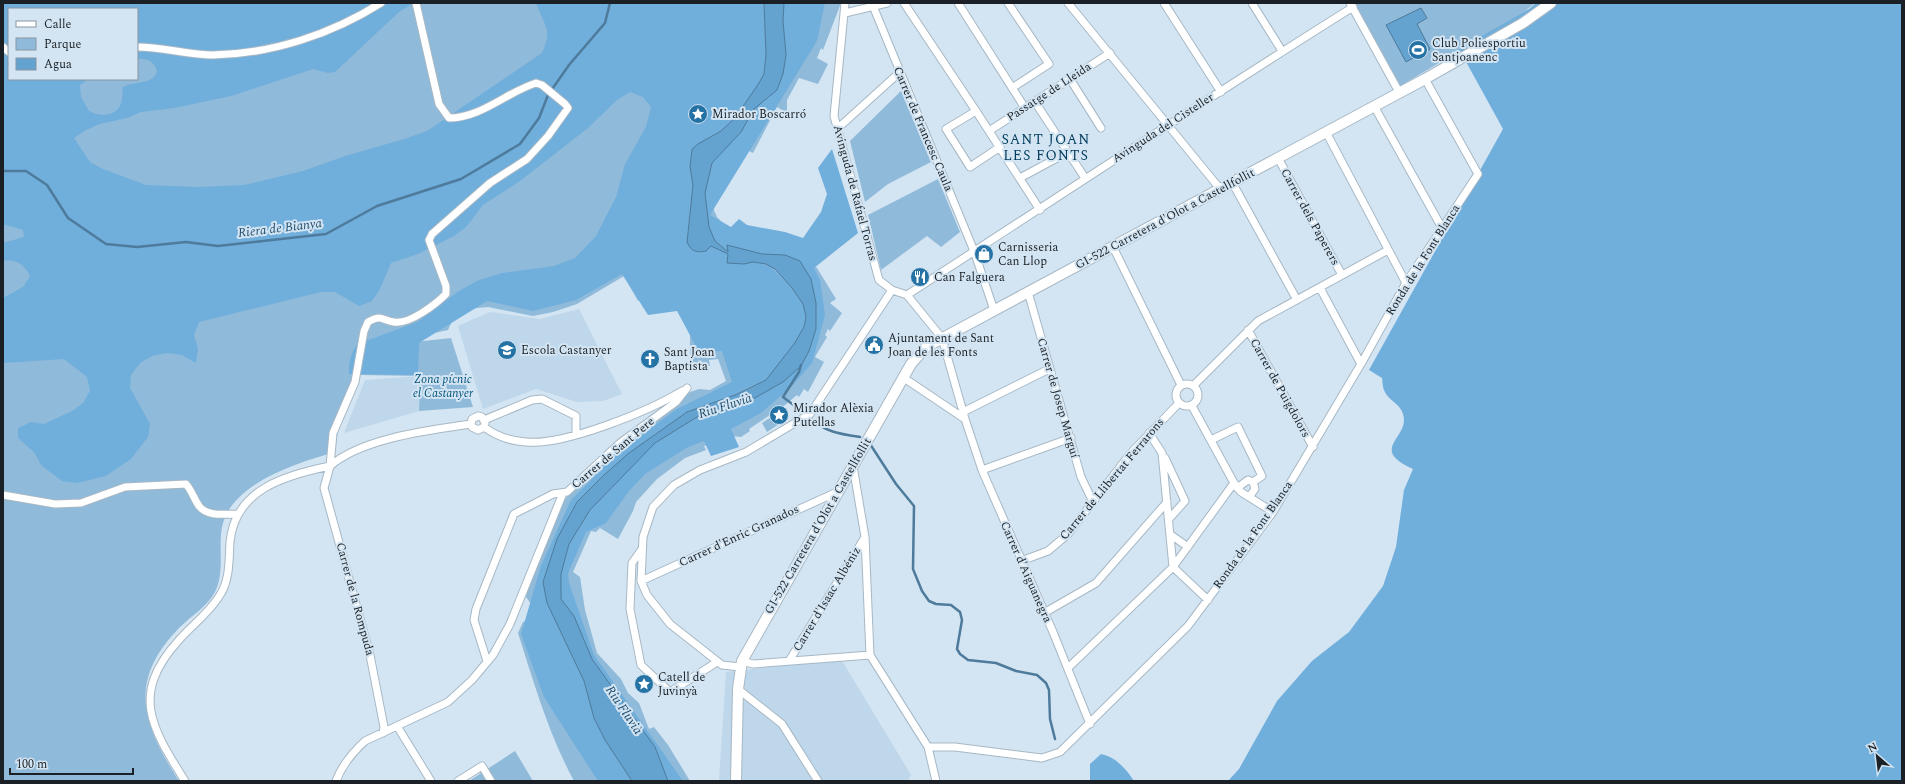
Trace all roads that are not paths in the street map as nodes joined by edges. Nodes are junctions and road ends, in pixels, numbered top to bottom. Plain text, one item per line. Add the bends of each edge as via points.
1 (381, 3) edge
2 (416, 3) edge
3 (845, 3) edge
4 (886, 3) edge
5 (904, 3) edge
6 (958, 3) edge
7 (1008, 3) edge
8 (1068, 3) edge
9 (1164, 3) edge
10 (1252, 3) edge
11 (1551, 3) edge
12 (1352, 5) edge
13 (873, 6) junction
14 (845, 13) junction
15 (138, 47) edge
16 (1282, 51) junction
17 (1110, 53) junction
18 (900, 72) junction
19 (1070, 79) junction
20 (1425, 79) junction
21 (1012, 88) junction
22 (1221, 92) junction
23 (1399, 92) junction
24 (1035, 102) junction
25 (1374, 106) junction
26 (1025, 108) junction
27 (976, 111) junction
28 (1169, 125) junction
29 (1102, 128) dead end
30 (837, 129) junction
31 (989, 131) junction
32 (1326, 132) junction
33 (1000, 148) junction
34 (1068, 152) junction
35 (1278, 158) junction
36 (1020, 178) junction
37 (1085, 178) junction
38 (1233, 184) junction
39 (1221, 190) junction
40 (1040, 210) junction
41 (1442, 228) junction
42 (1113, 247) junction
43 (1388, 250) junction
44 (974, 251) junction
45 (1342, 275) junction
46 (1406, 283) junction
47 (1320, 288) junction
48 (892, 290) junction
49 (1028, 292) junction
50 (907, 295) junction
51 (1297, 300) junction
52 (994, 310) junction
53 (1248, 330) junction
54 (942, 338) junction
55 (1361, 364) junction
56 (1049, 369) junction
57 (904, 378) junction
58 (1181, 385) junction
59 (1194, 386) junction
60 (1179, 403) junction
61 (1192, 406) junction
62 (964, 416) junction
63 (484, 423) junction
64 (471, 424) junction
65 (1149, 433) junction
66 (576, 434) junction
67 (1071, 438) junction
68 (1211, 440) junction
69 (1312, 447) junction
70 (1162, 453) junction
71 (330, 466) junction
72 (853, 466) junction
73 (982, 470) junction
74 (1253, 482) junction
75 (1236, 485) junction
76 (837, 492) junction
77 (563, 493) junction
78 (3, 495) edge
79 (1248, 497) junction
80 (1093, 502) junction
81 (1167, 502) junction
82 (1272, 512) junction
83 (237, 514) junction
84 (1169, 519) junction
85 (1171, 535) junction
86 (865, 536) junction
87 (1188, 547) junction
88 (642, 549) junction
89 (1021, 561) junction
90 (1173, 567) junction
91 (641, 581) junction
92 (1208, 600) junction
93 (1044, 613) junction
94 (870, 655) junction
95 (486, 661) junction
96 (789, 661) junction
97 (717, 662) junction
98 (741, 664) junction
99 (1068, 668) junction
100 (738, 689) junction
101 (1090, 724) junction
102 (397, 726) junction
103 (383, 733) junction
104 (928, 747) junction
105 (185, 781) edge
106 (336, 781) edge
107 (430, 781) edge
108 (458, 781) edge
109 (491, 781) edge
110 (736, 781) edge
111 (818, 781) edge
112 (936, 781) edge

1 - 15 street via 364,14 290,45 257,51 212,55
2 - 71 street, Carrer de la Rompuda via 438,104 449,118 459,118 536,82 568,108 527,159 490,183 432,234 429,240 446,286 446,294 438,302 407,321 394,322 383,317 368,322 364,331 355,382 333,433
3 - 14 street, Avinguda de Rafael Torras
4 - 13 street
5 - 27 street
6 - 21 street
7 - 21 street via 1048,64
8 - 17 street
9 - 22 street
10 - 16 street
11 - 20 street, GI-522 Carretera d'Olot a Castellfollit via 1523,23
12 - 16 street, Avinguda del Cisteller
12 - 23 street
13 - 14 street
13 - 18 street, Carrer de Francesc Caula
14 - 30 street, Avinguda de Rafael Torras via 834,116
16 - 22 street, Avinguda del Cisteller
17 - 19 street, Passatge de Lleida
17 - 28 street
18 - 30 street
18 - 44 street, Carrer de Francesc Caula
19 - 24 street, Passatge de Lleida
19 - 29 street
20 - 23 street, GI-522 Carretera d'Olot a Castellfollit
20 - 41 street, Ronda de la Font Blanca via 1478,174
21 - 26 street
22 - 28 street, Avinguda del Cisteller
23 - 25 street, GI-522 Carretera d'Olot a Castellfollit
24 - 26 street, Passatge de Lleida
24 - 34 street
25 - 32 street, GI-522 Carretera d'Olot a Castellfollit
25 - 41 street
26 - 31 street, Passatge de Lleida
27 - 31 street
27 - 33 street via 946,129 970,166
28 - 37 street, Avinguda del Cisteller
28 - 39 street
30 - 48 street, Avinguda de Rafael Torras via 878,280
31 - 33 street
32 - 35 street, GI-522 Carretera d'Olot a Castellfollit
32 - 43 street
33 - 36 street
34 - 36 street
34 - 37 street
35 - 38 street, GI-522 Carretera d'Olot a Castellfollit
35 - 45 street, Carrer dels Paperers
36 - 40 street
37 - 40 street, Avinguda del Cisteller
38 - 39 street, GI-522 Carretera d'Olot a Castellfollit
38 - 51 street
39 - 42 street, GI-522 Carretera d'Olot a Castellfollit
40 - 44 street, Avinguda del Cisteller
41 - 46 street, Ronda de la Font Blanca
42 - 49 street, GI-522 Carretera d'Olot a Castellfollit
42 - 58 street
43 - 45 street
43 - 46 street
44 - 50 street, Avinguda del Cisteller
44 - 52 street, Carrer de Francesc Caula
45 - 47 street
46 - 55 street, Ronda de la Font Blanca
47 - 51 street
47 - 55 street
48 - 50 street, Avinguda de Rafael Torras
48 - 88 street via 810,414 746,452 700,470 674,485 653,506 643,537
49 - 52 street, GI-522 Carretera d'Olot a Castellfollit
49 - 56 street, Carrer de Josep Marguí
50 - 54 street
51 - 53 street via 1258,321
52 - 54 street, GI-522 Carretera d'Olot a Castellfollit
53 - 59 street
53 - 69 street, Carrer de Puigdolors
54 - 57 street, GI-522 Carretera d'Olot a Castellfollit via 926,347 911,364
54 - 62 street, Carrer d'Aiguanegra
55 - 69 street, Ronda de la Font Blanca
56 - 62 street
56 - 67 street, Carrer de Josep Marguí
57 - 62 street
57 - 72 street, GI-522 Carretera d'Olot a Castellfollit
58 - 59 street via 1188,383
58 - 60 street via 1176,397
59 - 61 street via 1199,392 1198,400
60 - 61 street
60 - 65 street, Carrer de Llibertat Ferrarons
61 - 68 street
62 - 73 street, Carrer d'Aiguanegra
63 - 64 street via 478,430
63 - 64 street via 482,417 476,416
63 - 66 street via 496,436 527,442 565,438
63 - 66 street via 532,400 542,399 576,416
64 - 71 street via 409,434 359,449 341,457
65 - 70 street
65 - 80 street, Carrer de Llibertat Ferrarons
66 - 77 street, Carrer de Sant Pere via 650,409 687,388 676,402 620,443
67 - 73 street
67 - 80 street, Carrer de Josep Marguí via 1081,477
68 - 74 street via 1238,428 1262,476
68 - 75 street
69 - 82 street, Ronda de la Font Blanca
70 - 81 street
70 - 84 street via 1185,501
71 - 83 street via 277,480 252,495
71 - 103 street, Carrer de la Rompuda via 324,488 370,655
72 - 76 street, GI-522 Carretera d'Olot a Castellfollit
72 - 86 street
73 - 89 street, Carrer d'Aiguanegra
74 - 75 street via 1248,480
74 - 79 street via 1255,489
75 - 79 street
75 - 87 street
76 - 91 street, Carrer d'Enric Granados
76 - 98 street, GI-522 Carretera d'Olot a Castellfollit
77 - 95 street via 510,624 493,654
77 - 95 street, Carrer de Sant Pere via 553,494 514,514 476,609 474,620
78 - 83 street via 55,504 81,503 125,488 186,484 199,507 205,511 214,514
79 - 82 street
80 - 89 street, Carrer de Llibertat Ferrarons via 1068,534 1048,551
81 - 84 street
81 - 93 street via 1096,583
82 - 92 street, Ronda de la Font Blanca
83 - 105 street via 230,538 226,582 220,595 162,660 152,689 150,704 153,722 160,740
84 - 85 street
85 - 87 street
85 - 90 street
86 - 94 street
86 - 96 street, Carrer d'Isaac Albéniz
87 - 90 street
88 - 91 street
88 - 97 street via 632,563 630,609 641,665 670,692
89 - 93 street, Carrer d'Aiguanegra
90 - 92 street
90 - 99 street
91 - 97 street via 647,595 670,624
92 - 101 street, Ronda de la Font Blanca via 1188,626
93 - 99 street, Carrer d'Aiguanegra
94 - 96 street
94 - 104 street
95 - 102 street via 472,680 448,702
96 - 98 street
97 - 98 street via 722,665
98 - 100 street, GI-522 Carretera d'Olot a Castellfollit
99 - 101 street, Carrer d'Aiguanegra
100 - 110 street, GI-522 Carretera d'Olot a Castellfollit
100 - 111 street via 782,724
101 - 104 street, Ronda de la Font Blanca via 1060,752 1042,758 955,746
102 - 103 street
102 - 107 street
103 - 106 street via 365,741 357,748
104 - 112 street
108 - 109 street via 482,766

